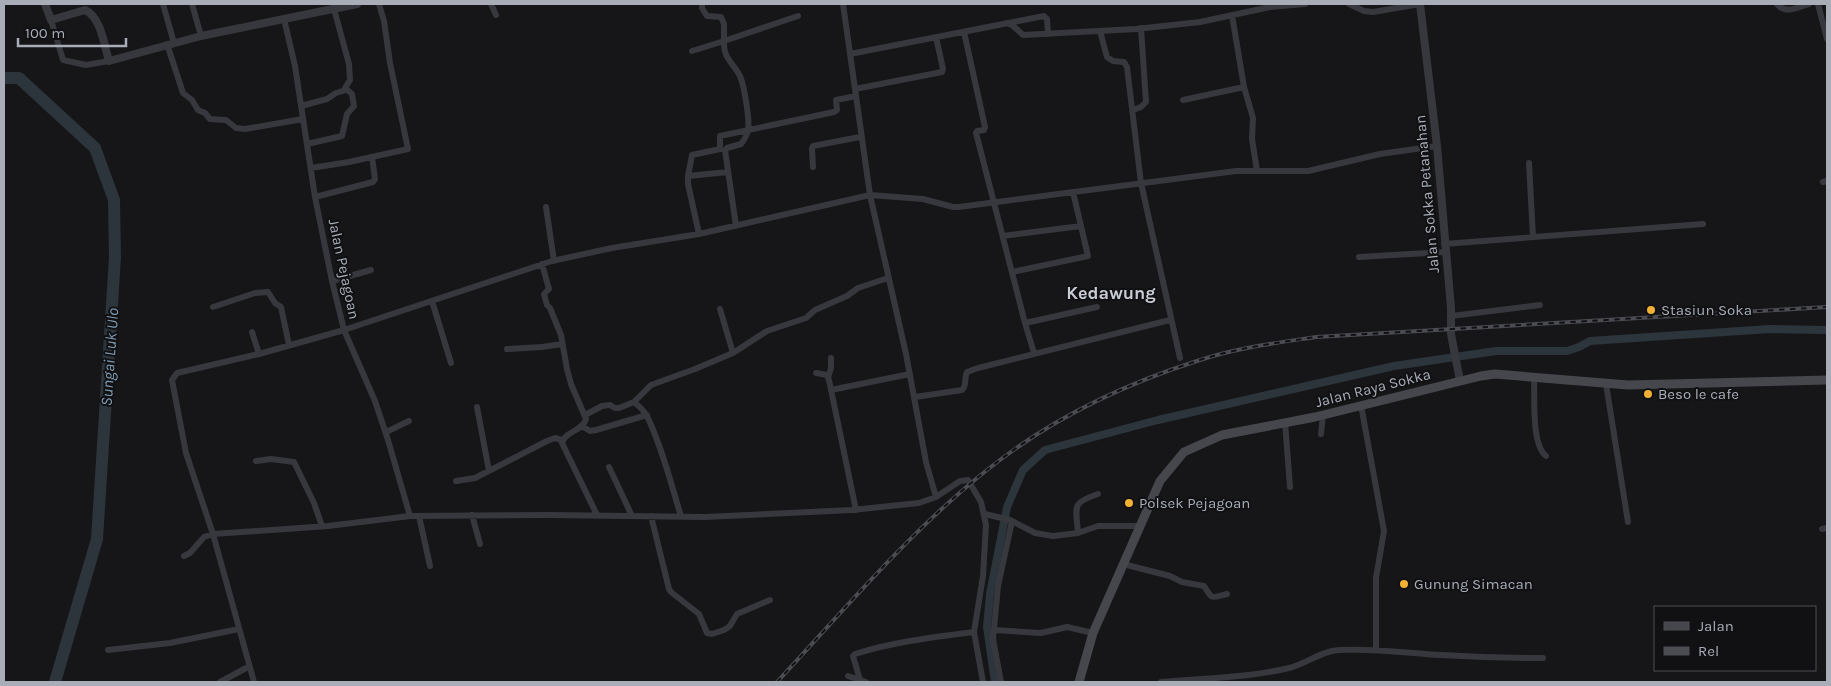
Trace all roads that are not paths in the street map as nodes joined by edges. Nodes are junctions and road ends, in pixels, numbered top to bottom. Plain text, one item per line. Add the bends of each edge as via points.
1 (45, 4) edge
2 (162, 4) edge
3 (192, 4) edge
4 (357, 4) edge
5 (379, 4) edge
6 (491, 4) edge
7 (702, 4) edge
8 (843, 4) edge
9 (1305, 4) edge
10 (1349, 4) edge
11 (1420, 4) edge
12 (1777, 4) edge
13 (1809, 4) edge
14 (1818, 4) edge
15 (334, 9) junction
16 (496, 15) dead end
17 (1232, 15) junction
18 (798, 16) dead end
19 (284, 19) junction
20 (50, 20) junction
21 (1006, 23) junction
22 (1141, 28) junction
23 (1100, 31) junction
24 (964, 32) junction
25 (1048, 34) junction
26 (201, 36) junction
27 (936, 37) junction
28 (1827, 39) edge
29 (724, 42) junction
30 (170, 44) junction
31 (692, 51) dead end
32 (850, 54) junction
33 (109, 60) junction
34 (1244, 87) junction
35 (346, 90) junction
36 (855, 92) junction
37 (1183, 100) dead end
38 (301, 106) junction
39 (1133, 110) junction
40 (304, 119) junction
41 (748, 129) junction
42 (860, 137) junction
43 (308, 144) junction
44 (1437, 146) junction
45 (372, 157) junction
46 (1529, 164) dead end
47 (813, 167) dead end
48 (311, 168) junction
49 (1257, 171) junction
50 (728, 172) junction
51 (688, 176) junction
52 (1142, 183) junction
53 (1073, 192) junction
54 (870, 195) junction
55 (316, 197) junction
56 (994, 202) junction
57 (546, 207) dead end
58 (1703, 224) dead end
59 (736, 226) junction
60 (1081, 226) junction
61 (699, 234) junction
62 (1003, 236) junction
63 (1533, 237) junction
64 (1445, 248) junction
65 (1360, 257) dead end
66 (554, 261) junction
67 (542, 264) junction
68 (371, 270) dead end
69 (1012, 272) junction
70 (888, 278) junction
71 (332, 281) junction
72 (432, 301) junction
73 (1540, 305) dead end
74 (213, 307) dead end
75 (1097, 307) dead end
76 (720, 309) dead end
77 (1451, 316) junction
78 (1170, 320) junction
79 (1025, 323) junction
80 (344, 330) junction
81 (252, 332) dead end
82 (562, 344) junction
83 (289, 345) junction
84 (507, 349) dead end
85 (733, 352) junction
86 (1034, 353) junction
87 (259, 354) junction
88 (831, 358) dead end
89 (1180, 358) dead end
90 (451, 363) dead end
91 (816, 373) dead end
92 (910, 374) junction
93 (828, 378) junction
94 (1534, 378) junction
95 (1827, 380) edge
96 (1460, 381) junction
97 (1606, 384) junction
98 (831, 390) junction
99 (914, 396) junction
100 (634, 402) junction
101 (1361, 405) junction
102 (477, 408) dead end
103 (1323, 414) junction
104 (585, 415) junction
105 (647, 415) junction
106 (409, 421) dead end
107 (1285, 422) junction
108 (582, 426) junction
109 (386, 432) junction
110 (1321, 434) dead end
111 (562, 440) junction
112 (1546, 456) dead end
113 (256, 461) dead end
114 (609, 467) dead end
115 (488, 471) junction
116 (456, 481) dead end
117 (1290, 488) dead end
118 (1098, 494) dead end
119 (936, 497) junction
120 (856, 510) junction
121 (985, 514) junction
122 (472, 515) junction
123 (597, 515) junction
124 (410, 516) junction
125 (419, 516) junction
126 (632, 516) junction
127 (651, 516) junction
128 (681, 516) junction
129 (1011, 521) junction
130 (1628, 522) dead end
131 (322, 526) junction
132 (1140, 526) junction
133 (1078, 533) junction
134 (213, 534) junction
135 (480, 544) dead end
136 (184, 556) dead end
137 (1123, 564) junction
138 (430, 566) dead end
139 (1227, 594) dead end
140 (770, 600) dead end
141 (239, 629) junction
142 (994, 630) junction
143 (974, 632) junction
144 (1093, 633) junction
145 (108, 650) dead end
146 (1376, 650) junction
147 (1543, 658) dead end
148 (248, 666) junction
149 (848, 676) dead end
150 (863, 681) edge
151 (220, 682) edge
152 (254, 682) edge
153 (983, 682) edge
154 (1001, 682) edge
155 (1079, 682) edge
156 (1161, 682) edge

1 - 20 street
2 - 30 street
3 - 26 street
4 - 15 street
5 - 45 street via 408,147 407,150
6 - 16 street
7 - 29 street via 704,14 724,20
8 - 32 street
9 - 17 street
10 - 11 street via 1373,12
11 - 44 street, Jalan Sokka Petanahan
12 - 13 street via 1789,10
14 - 28 street
15 - 19 street
15 - 35 street via 349,64 350,80 345,85
17 - 22 street
17 - 34 street
18 - 29 street
19 - 26 street
19 - 38 street, Jalan Pejagoan
20 - 33 street via 64,60 86,65
20 - 33 street via 84,10 89,12 97,24
21 - 24 street
21 - 25 street via 1012,24 1023,35
21 - 25 street via 1044,16
22 - 23 street
22 - 39 street via 1146,102
23 - 25 street
23 - 39 street via 1107,57 1124,62 1127,67
24 - 27 street
24 - 56 street via 986,127 976,134
26 - 30 street
27 - 32 street
27 - 36 street via 942,72
29 - 31 street
29 - 41 street via 726,57 741,78
30 - 33 street
30 - 40 street via 183,93 210,119 226,120 236,128 245,129
32 - 36 street
34 - 37 street
34 - 49 street via 1253,118 1252,138
35 - 38 street
35 - 43 street via 352,94 354,106 347,114 342,136
36 - 41 street via 836,100 837,110 834,112
36 - 42 street
38 - 40 street, Jalan Pejagoan
39 - 52 street
40 - 43 street, Jalan Pejagoan
41 - 50 street via 741,144 726,149
41 - 51 street via 720,136 720,149 717,151 692,155
42 - 47 street via 813,146
42 - 54 street
43 - 48 street, Jalan Pejagoan
44 - 49 street via 1380,154 1308,171
44 - 64 street, Jalan Sokka Petanahan
45 - 48 street
45 - 55 street via 373,182
46 - 63 street
48 - 55 street, Jalan Pejagoan
49 - 52 street
50 - 51 street
50 - 59 street
51 - 61 street
52 - 53 street
52 - 78 street
53 - 56 street
53 - 60 street
54 - 56 street via 926,199 956,208
54 - 59 street
54 - 70 street
55 - 71 street, Jalan Pejagoan
56 - 62 street
57 - 66 street
58 - 63 street
59 - 61 street
60 - 62 street
60 - 69 street via 1088,256
61 - 66 street
62 - 69 street
63 - 64 street
64 - 65 street
64 - 77 street, Jalan Sokka Petanahan
66 - 67 street
67 - 72 street
67 - 82 street via 549,288 544,296
68 - 71 street
69 - 79 street
70 - 85 street via 858,288 806,318 767,331
70 - 92 street
71 - 80 street, Jalan Pejagoan
72 - 80 street
72 - 90 street
73 - 77 street
74 - 83 street via 268,292 281,307
75 - 79 street
76 - 85 street
77 - 96 street, Jalan Sokka Petanahan
78 - 86 street
78 - 89 street
79 - 86 street
80 - 83 street
80 - 109 street, Jalan Pejagoan
81 - 87 street
82 - 84 street
82 - 104 street via 571,384
83 - 87 street
85 - 100 street via 651,385
86 - 99 street via 966,372 966,385 962,390
87 - 134 street via 182,371 172,380 186,453
88 - 93 street
91 - 93 street
92 - 98 street
92 - 99 street
93 - 98 street
94 - 96 main road, Jalan Raya Sokka via 1496,374
94 - 97 main road, Jalan Raya Sokka
94 - 112 street via 1537,436
95 - 97 main road, Jalan Raya Sokka
96 - 101 main road, Jalan Raya Sokka
97 - 130 street
98 - 120 street
99 - 119 street
100 - 104 street via 619,408 602,406
100 - 105 street
101 - 103 main road, Jalan Raya Sokka
101 - 146 street via 1384,531 1376,578
102 - 115 street
103 - 107 main road, Jalan Raya Sokka
103 - 110 street
104 - 108 street via 586,423
105 - 108 street via 596,430 590,431
105 - 128 street
106 - 109 street
107 - 117 street
107 - 132 main road, Jalan Raya Sokka via 1222,435 1184,452 1160,481
108 - 111 street
109 - 124 street, Jalan Pejagoan
111 - 115 street via 555,438 537,445
111 - 123 street
113 - 131 street via 271,458 294,462
114 - 126 street
115 - 116 street via 474,478
118 - 133 street via 1078,503
119 - 120 street via 917,504
119 - 121 street via 960,481 968,480
120 - 128 street
121 - 129 street
121 - 143 street via 982,576
122 - 123 street
122 - 125 street
122 - 135 street
123 - 126 street
124 - 125 street
124 - 131 street
125 - 138 street
126 - 127 street
127 - 128 street
127 - 140 street via 669,589 698,614 707,633 724,630 737,614
129 - 133 street via 1035,533 1053,536
129 - 142 street via 998,586
131 - 134 street
132 - 133 street via 1098,526
132 - 137 main road, Jalan Raya Sokka
134 - 136 street via 204,537
134 - 141 street
137 - 139 street via 1204,586 1212,597
137 - 144 main road, Jalan Raya Sokka
141 - 145 street
141 - 148 street
142 - 144 street via 1041,633 1067,627
142 - 154 street
143 - 150 street via 926,638 854,655
143 - 153 street
144 - 155 main road, Jalan Raya Sokka
146 - 147 street
146 - 156 street via 1331,651 1288,669
148 - 151 street
148 - 152 street
149 - 150 street

